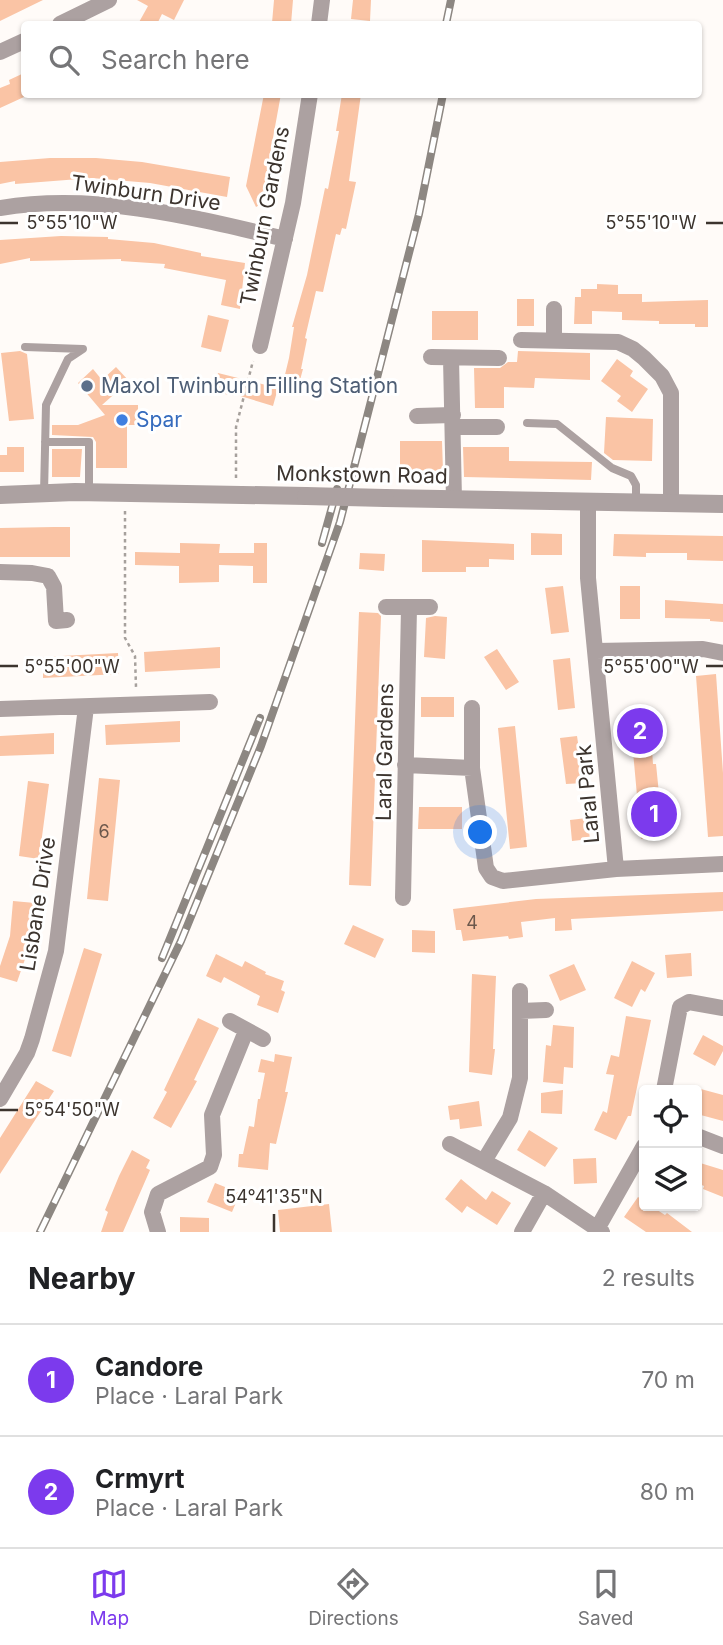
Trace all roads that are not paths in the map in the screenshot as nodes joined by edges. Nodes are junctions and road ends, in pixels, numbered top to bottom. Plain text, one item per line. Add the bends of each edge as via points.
1 (109, 0) edge
2 (322, 0) edge
3 (66, 21) edge
4 (319, 21) edge
5 (21, 42) edge
6 (0, 52) edge
7 (309, 98) edge
8 (0, 208) edge
9 (285, 239) junction
10 (554, 309) dead end
11 (522, 340) dead end
12 (554, 340) junction
13 (260, 346) road end
14 (25, 347) dead end
15 (431, 357) dead end
16 (452, 358) junction
17 (499, 358) dead end
18 (417, 416) dead end
19 (453, 421) junction
20 (527, 423) dead end
21 (497, 427) dead end
22 (45, 442) junction
23 (89, 492) junction
24 (44, 494) junction
25 (0, 495) edge
26 (454, 500) junction
27 (636, 502) junction
28 (588, 503) junction
29 (671, 503) junction
30 (723, 504) edge
31 (0, 572) edge
32 (386, 607) dead end
33 (430, 607) dead end
34 (409, 608) junction
35 (67, 620) dead end
36 (596, 651) junction
37 (723, 653) edge
38 (211, 702) dead end
39 (86, 707) junction
40 (472, 708) dead end
41 (0, 709) edge
42 (405, 765) junction
43 (472, 768) junction
44 (723, 864) edge
45 (616, 869) junction
46 (404, 898) dead end
47 (520, 991) dead end
48 (723, 1008) edge
49 (546, 1010) dead end
50 (520, 1011) junction
51 (230, 1021) dead end
52 (246, 1031) junction
53 (263, 1039) dead end
54 (665, 1085) edge
55 (0, 1098) edge
56 (702, 1138) edge
57 (450, 1144) dead end
58 (723, 1146) edge
59 (643, 1148) edge
60 (484, 1161) junction
61 (544, 1192) junction
62 (600, 1230) edge
63 (158, 1232) edge
64 (522, 1232) edge

1 - 3 street
2 - 4 street
5 - 6 street
7 - 9 street, Twinburn Gardens
8 - 9 street, Twinburn Drive via 88,203 200,218
9 - 13 street, Twinburn Gardens
10 - 12 street
11 - 12 street
12 - 29 street via 618,342 633,349 662,376 671,393
14 - 22 lane via 83,349 68,359 46,405
15 - 16 street
16 - 17 street
16 - 19 street
18 - 19 street
19 - 21 street
19 - 26 street
20 - 27 lane via 556,424 612,468 631,476
22 - 23 lane via 89,442
22 - 24 lane
23 - 24 street, Monkstown Road
23 - 26 street, Monkstown Road, bridge
24 - 25 street, Monkstown Road
26 - 28 street, Monkstown Road
27 - 28 street, Monkstown Road
27 - 29 street, Monkstown Road
28 - 36 street, Laral Park via 588,578
29 - 30 street, Monkstown Road
31 - 35 street via 48,576 54,587 56,621
32 - 34 street
33 - 34 street
34 - 42 street, Laral Gardens
36 - 37 street via 703,649
36 - 45 street, Laral Park
38 - 39 street
39 - 41 street
39 - 55 street, Lisbane Drive via 55,951 29,1046
40 - 43 street
42 - 43 street
42 - 46 street, Laral Gardens
43 - 45 street via 486,868 492,877 503,881
44 - 45 street, Laral Park
47 - 50 street
48 - 54 street via 689,1002 680,1007
49 - 50 street
50 - 60 street via 520,1078 510,1118
51 - 52 street
52 - 53 street
52 - 63 street via 212,1115 214,1155 210,1167 158,1194 152,1212
56 - 58 street
57 - 60 street
59 - 62 street
60 - 61 street
61 - 62 street
61 - 64 street

